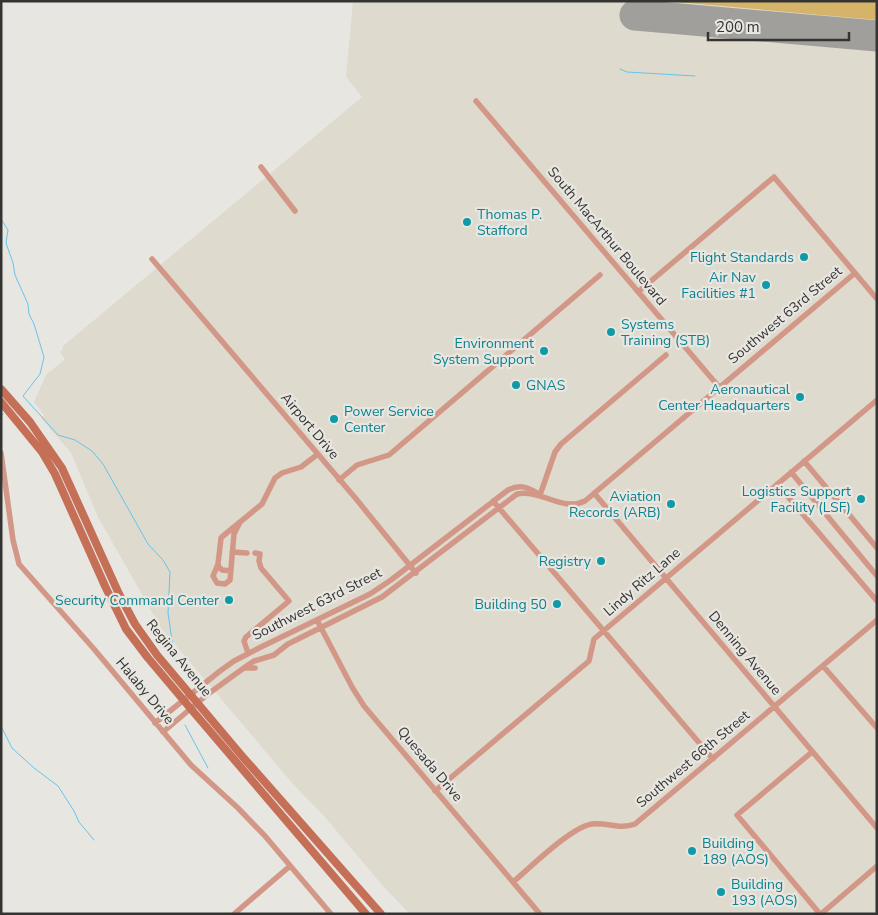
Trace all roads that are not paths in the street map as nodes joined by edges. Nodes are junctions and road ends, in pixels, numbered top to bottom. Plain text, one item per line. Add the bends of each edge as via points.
1 (476, 101) dead end
2 (261, 167) dead end
3 (295, 211) dead end
4 (152, 259) dead end
5 (855, 272) junction
6 (600, 275) dead end
7 (638, 292) junction
8 (877, 299) edge
9 (666, 355) dead end
10 (719, 387) junction
11 (1, 389) edge
12 (877, 400) edge
13 (1, 402) edge
14 (1, 452) edge
15 (318, 454) junction
16 (804, 461) junction
17 (791, 472) junction
18 (340, 480) junction
19 (777, 484) junction
20 (594, 493) junction
21 (540, 495) junction
22 (493, 501) junction
23 (499, 508) junction
24 (240, 522) junction
25 (877, 548) edge
26 (232, 552) junction
27 (247, 553) dead end
28 (257, 553) dead end
29 (218, 564) junction
30 (410, 566) junction
31 (231, 570) junction
32 (416, 573) junction
33 (877, 576) edge
34 (666, 579) junction
35 (877, 601) edge
36 (317, 620) junction
37 (877, 620) edge
38 (321, 628) junction
39 (604, 631) junction
40 (248, 653) junction
41 (824, 666) junction
42 (254, 668) dead end
43 (237, 671) junction
44 (191, 694) junction
45 (183, 700) junction
46 (198, 702) junction
47 (774, 707) junction
48 (191, 709) junction
49 (155, 723) junction
50 (877, 728) edge
51 (163, 732) junction
52 (812, 752) junction
53 (713, 759) junction
54 (435, 791) junction
55 (877, 828) edge
56 (290, 866) junction
57 (877, 866) edge
58 (513, 882) junction
59 (234, 914) edge
60 (332, 914) edge
61 (366, 914) edge
62 (381, 914) edge
63 (540, 914) edge
64 (820, 914) edge

1 - 7 street, South MacArthur Boulevard
2 - 3 street
4 - 15 street, Airport Drive
5 - 7 street via 774,177
5 - 8 street
5 - 10 street, Southwest 63rd Street
6 - 18 street via 388,455 357,465
7 - 10 street, South MacArthur Boulevard
9 - 21 street via 561,444 555,452
10 - 20 street, Southwest 63rd Street
11 - 44 main road, Regina Avenue via 30,422 62,468 118,594 135,624
12 - 16 street, Lindy Ritz Lane
13 - 45 main road, Regina Avenue via 42,452 55,474 126,629
14 - 49 street, Halaby Drive via 19,564
15 - 18 street, Airport Drive
15 - 24 street via 301,467 274,478 262,504
16 - 17 street, Lindy Ritz Lane
16 - 25 street
17 - 19 street, Lindy Ritz Lane
17 - 33 street
18 - 30 street, Airport Drive
19 - 34 street, Lindy Ritz Lane
19 - 35 street
20 - 21 street, Southwest 63rd Street via 585,501 572,505
20 - 34 street, Denning Avenue
21 - 22 street, Southwest 63rd Street via 530,488 515,486
21 - 23 street, Southwest 63rd Street via 517,494
22 - 23 street
22 - 30 street, Southwest 63rd Street
23 - 32 street, Southwest 63rd Street
23 - 39 street
24 - 26 street via 234,534
24 - 29 street via 221,538
26 - 27 street
26 - 31 street
28 - 40 street via 259,565 289,601 246,637
29 - 31 street via 222,570
29 - 31 street via 213,576 217,583 230,580
30 - 32 street, Airport Drive
30 - 36 street, Southwest 63rd Street via 370,594
32 - 38 street, Southwest 63rd Street via 382,597
34 - 39 street, Lindy Ritz Lane
34 - 47 street, Denning Avenue
36 - 38 street, Quesada Drive
36 - 40 street, Southwest 63rd Street
37 - 41 street, Southwest 66th Street
38 - 43 street, Southwest 63rd Street via 288,644 274,655
38 - 54 street, Quesada Drive via 364,706
39 - 53 street
39 - 54 street, Lindy Ritz Lane via 594,639 589,661
40 - 44 street, Southwest 63rd Street
41 - 47 street, Southwest 66th Street
41 - 50 street
42 - 43 street
43 - 46 street, Southwest 63rd Street
44 - 45 street, Southwest 63rd Street
44 - 46 main road, Regina Avenue
45 - 48 main road, Regina Avenue
45 - 49 street, Southwest 63rd Street
46 - 48 street, Southwest 63rd Street
46 - 62 main road, Regina Avenue
47 - 52 street, Denning Avenue
47 - 53 street, Southwest 66th Street
48 - 51 street, Southwest 63rd Street
48 - 61 main road, Regina Avenue
49 - 51 street, Halaby Drive
51 - 56 street, Halaby Drive
52 - 55 street, Denning Avenue
52 - 64 street via 737,815
53 - 58 street, Southwest 66th Street via 635,824 626,828 601,824 579,828
54 - 58 street, Quesada Drive
56 - 59 street
56 - 60 street, Halaby Drive
57 - 64 street
58 - 63 street, Quesada Drive

